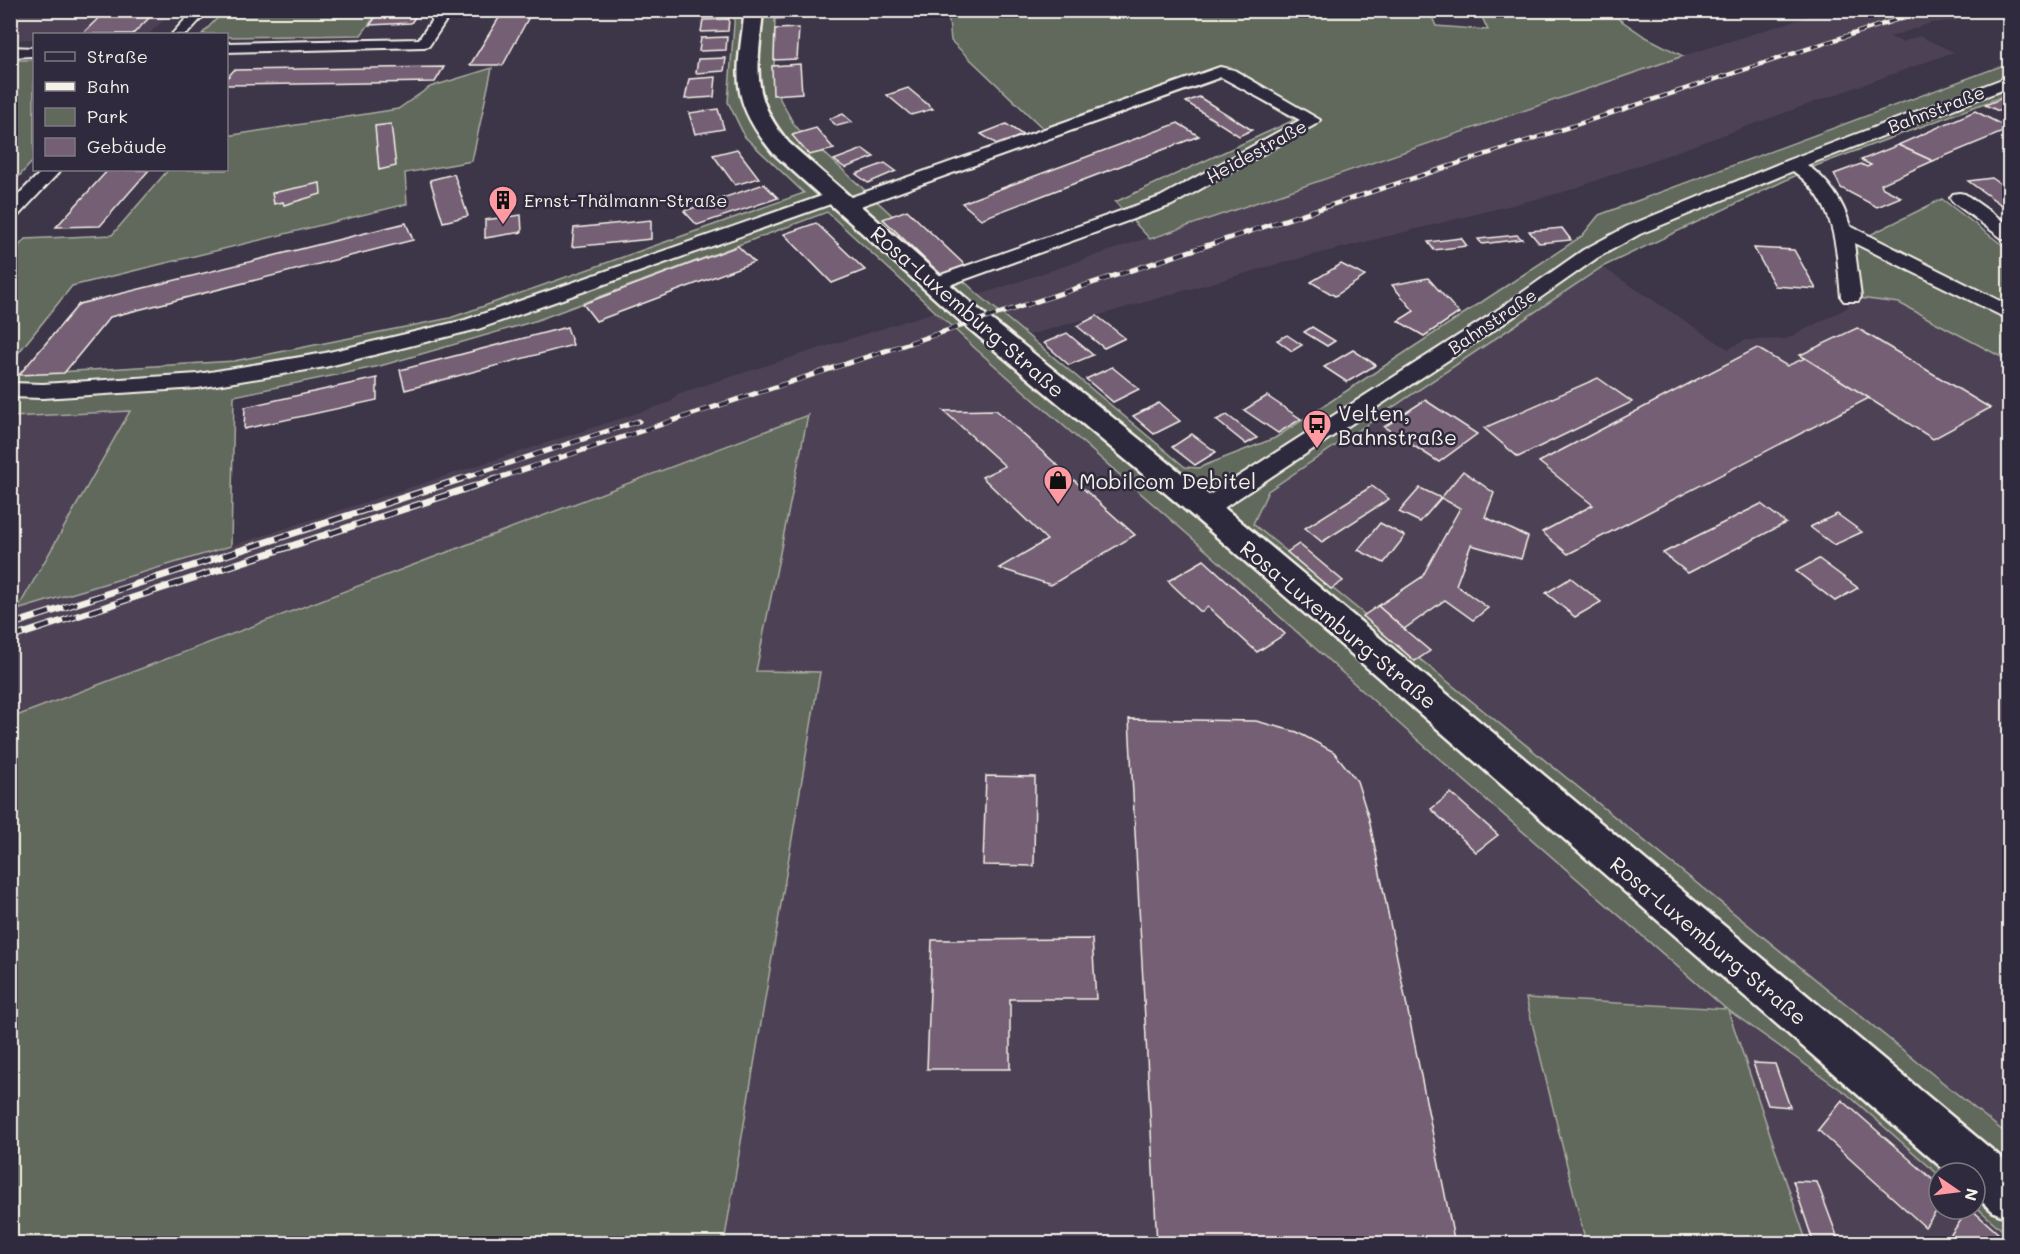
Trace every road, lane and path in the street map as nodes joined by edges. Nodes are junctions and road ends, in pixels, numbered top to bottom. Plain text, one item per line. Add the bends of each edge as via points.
1 (202, 10) edge
2 (446, 10) edge
3 (754, 10) edge
4 (180, 33) edge
5 (228, 48) edge
6 (10, 52) edge
7 (33, 52) edge
8 (2010, 81) edge
9 (1794, 164) junction
10 (51, 171) edge
11 (1959, 198) dead end
12 (841, 201) junction
13 (10, 214) edge
14 (1842, 229) junction
15 (2010, 235) edge
16 (934, 284) junction
17 (1851, 297) dead end
18 (2010, 314) edge
19 (10, 390) edge
20 (1205, 509) junction
21 (2010, 1196) edge

1 - 4 street
2 - 5 street via 424,43
3 - 12 main road, Rosa-Luxemburg-Straße via 751,99 765,129 781,148
6 - 7 street
8 - 9 street, Bahnstraße
9 - 14 street via 1817,179 1840,216
9 - 20 street, Bahnstraße via 1634,230 1590,254 1496,320
10 - 13 street
11 - 15 street
12 - 16 main road, Rosa-Luxemburg-Straße
12 - 16 street, Heidestraße via 1220,72 1229,73 1312,120 1167,201
12 - 19 street via 471,325 337,357 198,381
14 - 17 street
14 - 18 street
16 - 20 main road, Rosa-Luxemburg-Straße
20 - 21 main road, Rosa-Luxemburg-Straße

